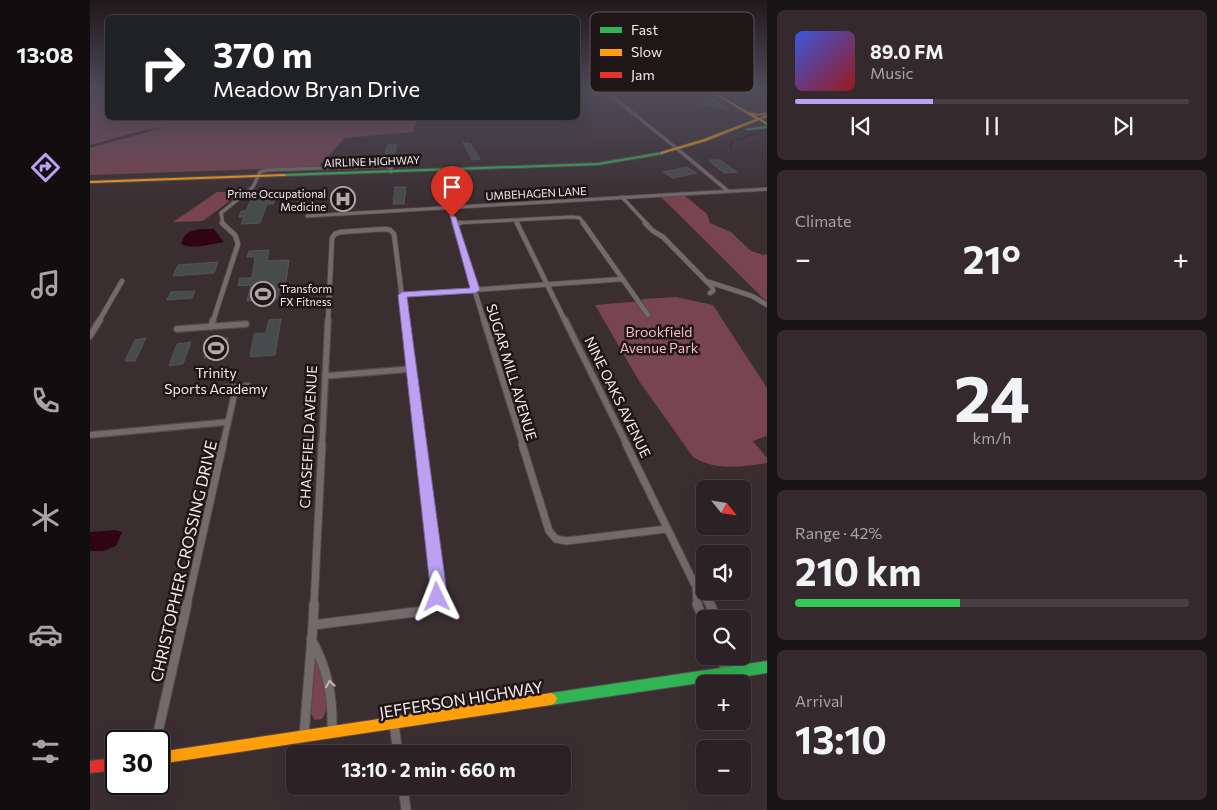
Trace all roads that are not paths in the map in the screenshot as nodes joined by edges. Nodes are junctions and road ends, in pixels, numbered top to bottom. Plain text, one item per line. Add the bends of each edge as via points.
1 (649, 127) edge
2 (744, 127) edge
3 (752, 127) edge
4 (718, 135) junction
5 (680, 152) junction
6 (693, 152) junction
7 (500, 168) junction
8 (421, 176) junction
9 (257, 179) junction
10 (95, 184) edge
11 (767, 189) edge
12 (728, 191) junction
13 (622, 197) junction
14 (307, 216) dead end
15 (452, 216) dead end
16 (516, 220) junction
17 (454, 223) junction
18 (623, 279) junction
19 (706, 280) junction
20 (122, 281) dead end
21 (548, 285) junction
22 (475, 290) junction
23 (710, 293) dead end
24 (402, 295) junction
25 (329, 302) junction
26 (296, 304) dead end
27 (767, 305) edge
28 (648, 315) dead end
29 (246, 324) dead end
30 (211, 327) junction
31 (177, 329) dead end
32 (90, 336) edge
33 (411, 369) junction
34 (325, 376) junction
35 (248, 386) dead end
36 (236, 387) junction
37 (224, 388) dead end
38 (228, 422) junction
39 (90, 435) edge
40 (667, 529) junction
41 (696, 587) joint
42 (699, 610) edge
43 (313, 625) junction
44 (312, 639) junction
45 (724, 665) edge
46 (740, 665) edge
47 (767, 667) edge
48 (743, 670) junction
49 (727, 673) junction
50 (394, 723) junction
51 (158, 730) edge
52 (332, 732) junction
53 (304, 736) junction
54 (397, 745) edge
55 (170, 756) edge
56 (105, 765) edge
57 (90, 767) edge
58 (404, 795) edge
59 (406, 810) edge

1 - 5 street
2 - 4 main road, AIRLINE HIGHWAY
3 - 6 main road, AIRLINE HIGHWAY
4 - 5 main road, AIRLINE HIGHWAY
4 - 6 main road via 721,138
5 - 6 main road, AIRLINE HIGHWAY
5 - 7 main road, AIRLINE HIGHWAY via 598,164
5 - 8 main road, AIRLINE HIGHWAY via 641,164 604,169
5 - 12 street
7 - 8 main road via 501,171 497,172
7 - 9 main road, AIRLINE HIGHWAY
8 - 9 main road, AIRLINE HIGHWAY
9 - 10 main road, AIRLINE HIGHWAY
9 - 30 street via 253,187 221,213 221,224 234,233 238,244
11 - 12 street, UMBEHAGEN LANE
12 - 13 street, UMBEHAGEN LANE
13 - 14 street, UMBEHAGEN LANE
13 - 19 street
15 - 17 street, SUGAR MILL AVENUE
16 - 17 street
16 - 18 street via 572,216 582,219
16 - 21 street, NINE OAKS AVENUE
17 - 22 street, SUGAR MILL AVENUE
18 - 21 street
18 - 28 street
19 - 23 street via 713,290
19 - 27 street via 752,296
20 - 32 street
21 - 22 street
21 - 40 street, NINE OAKS AVENUE
22 - 24 street
22 - 40 street, SUGAR MILL AVENUE via 551,534 566,541
24 - 25 street, CHASEFIELD AVENUE via 394,234 383,229 341,232 333,236
24 - 33 street
25 - 26 street
25 - 34 street, CHASEFIELD AVENUE
29 - 30 street
30 - 31 street
33 - 34 street
33 - 43 street via 437,597 430,607 422,610
34 - 43 street, CHASEFIELD AVENUE
35 - 36 street
36 - 37 street
36 - 38 street, CHRISTOPHER CROSSING DRIVE
38 - 39 street
38 - 51 street, CHRISTOPHER CROSSING DRIVE
40 - 41 street, NINE OAKS AVENUE
41 - 42 street, NINE OAKS AVENUE via 694,594
43 - 44 street, CHASEFIELD AVENUE
52 -> 44 street via 328,674
44 - 53 street, CHASEFIELD AVENUE
45 - 49 street
46 - 48 street
47 - 48 main road, JEFFERSON HIGHWAY
48 - 49 main road, JEFFERSON HIGHWAY
49 - 50 main road, JEFFERSON HIGHWAY
50 - 52 main road, JEFFERSON HIGHWAY
50 - 54 street
52 - 53 main road, JEFFERSON HIGHWAY
53 - 55 main road, JEFFERSON HIGHWAY
56 - 57 main road
58 - 59 street

